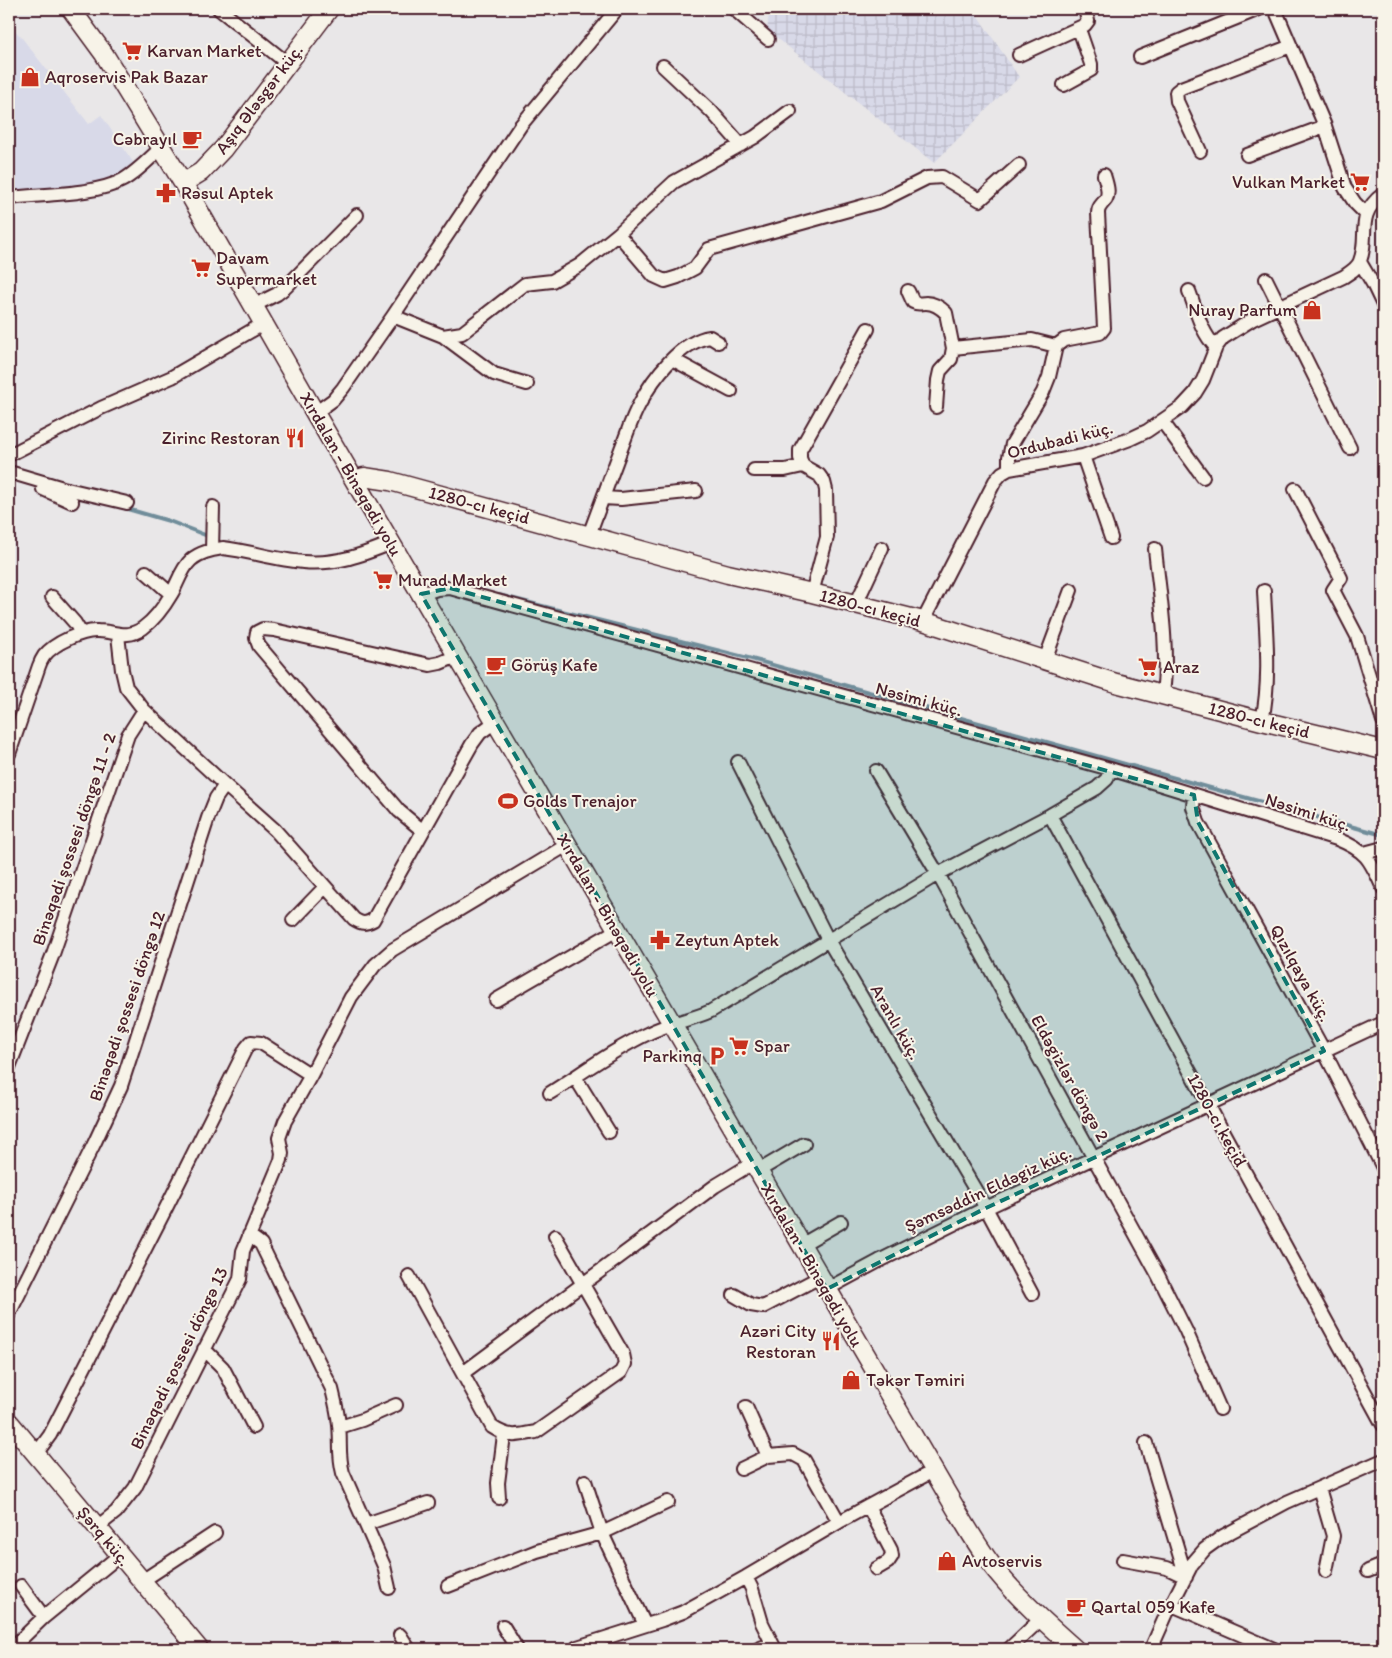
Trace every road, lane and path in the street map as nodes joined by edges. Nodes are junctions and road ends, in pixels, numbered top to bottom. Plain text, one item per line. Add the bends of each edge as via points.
1 (219, 9) edge
2 (329, 9) edge
3 (617, 9) edge
4 (734, 9) edge
5 (1085, 9) edge
6 (1259, 9) edge
7 (1275, 9) edge
8 (75, 10) edge
9 (1079, 29) junction
10 (768, 39) dead end
11 (1291, 46) junction
12 (1019, 55) dead end
13 (1140, 57) dead end
14 (287, 63) junction
15 (663, 66) dead end
16 (1064, 85) dead end
17 (790, 111) dead end
18 (1325, 126) junction
19 (741, 145) junction
20 (162, 148) junction
21 (1200, 151) dead end
22 (1247, 155) dead end
23 (1019, 165) dead end
24 (1104, 175) dead end
25 (184, 183) junction
26 (1383, 194) edge
27 (9, 198) edge
28 (1366, 214) junction
29 (357, 215) dead end
30 (618, 234) junction
31 (1360, 262) junction
32 (1266, 278) dead end
33 (908, 290) dead end
34 (1189, 291) dead end
35 (253, 306) junction
36 (1281, 306) junction
37 (1383, 306) edge
38 (393, 316) junction
39 (263, 324) junction
40 (868, 329) dead end
41 (443, 336) junction
42 (718, 342) dead end
43 (1056, 346) junction
44 (1216, 347) junction
45 (953, 348) junction
46 (672, 359) junction
47 (527, 384) dead end
48 (731, 391) dead end
49 (936, 407) dead end
50 (315, 413) junction
51 (1162, 421) junction
52 (1350, 448) dead end
53 (9, 455) edge
54 (1083, 456) junction
55 (803, 466) junction
56 (1009, 469) junction
57 (754, 470) dead end
58 (9, 472) edge
59 (1203, 477) dead end
60 (9, 480) edge
61 (355, 480) junction
62 (1295, 489) dead end
63 (696, 491) dead end
64 (603, 498) junction
65 (72, 502) dead end
66 (127, 503) dead end
67 (212, 507) dead end
68 (589, 535) junction
69 (1111, 538) dead end
70 (392, 543) junction
71 (882, 548) dead end
72 (1155, 549) dead end
73 (212, 550) junction
74 (146, 572) dead end
75 (1071, 590) dead end
76 (1264, 591) dead end
77 (812, 593) junction
78 (172, 594) junction
79 (421, 594) junction
80 (52, 597) dead end
81 (856, 604) junction
82 (923, 622) junction
83 (81, 633) junction
84 (118, 635) junction
85 (457, 656) junction
86 (1045, 660) junction
87 (1163, 695) junction
88 (144, 710) junction
89 (1262, 721) junction
90 (1383, 721) edge
91 (496, 722) junction
92 (10, 746) edge
93 (1383, 750) edge
94 (738, 762) dead end
95 (1110, 769) junction
96 (876, 771) dead end
97 (225, 786) junction
98 (1194, 795) junction
99 (1050, 815) junction
100 (424, 830) junction
101 (567, 845) junction
102 (1383, 848) edge
103 (1364, 853) junction
104 (938, 874) junction
105 (325, 887) junction
106 (1383, 888) edge
107 (293, 920) dead end
108 (617, 930) junction
109 (828, 940) junction
110 (496, 1000) dead end
111 (1383, 1023) edge
112 (672, 1024) junction
113 (1324, 1051) junction
114 (9, 1067) edge
115 (311, 1075) junction
116 (575, 1077) junction
117 (550, 1093) dead end
118 (1208, 1105) junction
119 (609, 1132) dead end
120 (804, 1144) dead end
121 (1094, 1158) junction
122 (756, 1167) junction
123 (1383, 1168) edge
124 (986, 1208) junction
125 (841, 1222) dead end
126 (249, 1235) junction
127 (555, 1236) dead end
128 (801, 1245) junction
129 (410, 1276) dead end
130 (582, 1283) junction
131 (823, 1283) junction
132 (1032, 1294) dead end
133 (734, 1295) dead end
134 (9, 1314) edge
135 (204, 1349) junction
136 (463, 1372) junction
137 (396, 1405) dead end
138 (746, 1407) dead end
139 (1220, 1409) dead end
140 (9, 1422) edge
141 (1383, 1425) edge
142 (254, 1427) dead end
143 (340, 1427) junction
144 (504, 1435) junction
145 (1146, 1443) dead end
146 (36, 1454) junction
147 (768, 1456) junction
148 (1383, 1460) edge
149 (741, 1469) dead end
150 (933, 1471) junction
151 (585, 1481) dead end
152 (1319, 1488) junction
153 (499, 1498) dead end
154 (668, 1502) dead end
155 (428, 1503) dead end
156 (868, 1506) junction
157 (839, 1522) junction
158 (366, 1524) junction
159 (96, 1528) junction
160 (215, 1533) dead end
161 (602, 1533) junction
162 (120, 1555) junction
163 (1123, 1560) dead end
164 (1383, 1565) edge
165 (876, 1569) dead end
166 (1326, 1571) dead end
167 (1368, 1571) dead end
168 (746, 1578) junction
169 (1186, 1578) junction
170 (142, 1581) junction
171 (20, 1586) dead end
172 (448, 1586) dead end
173 (389, 1588) dead end
174 (1172, 1605) junction
175 (44, 1617) junction
176 (1041, 1619) junction
177 (645, 1625) junction
178 (503, 1626) dead end
179 (400, 1635) dead end
180 (774, 1646) edge
181 (577, 1647) dead end
182 (11, 1649) edge
183 (199, 1649) edge
184 (409, 1649) edge
185 (517, 1649) edge
186 (758, 1649) edge
187 (1009, 1649) edge
188 (1075, 1649) edge
189 (1151, 1649) edge
190 (1274, 1649) edge

1 - 14 street
2 - 14 main road, Aşıq Ələsgər küç.
3 - 38 street via 521,125
4 - 10 street
5 - 9 street via 1088,21
6 - 13 street
7 - 11 street
8 - 20 main road, Xırdalan - Binəqədi yolu
9 - 12 street
9 - 16 street via 1091,70
11 - 18 street
11 - 21 street via 1176,92
14 - 25 main road, Aşıq Ələsgər küç. via 223,149 201,172
15 - 19 street
17 - 19 street
18 - 22 street
18 - 28 street via 1346,188
19 - 30 street via 674,182
20 - 25 main road, Xırdalan - Binəqədi yolu
20 - 27 street via 124,179 109,186
23 - 30 street via 980,200 942,177 927,178 881,201 709,249 695,268 665,281 654,276
24 - 43 street via 1107,198 1098,207 1104,328 1100,333 1064,340
25 - 35 main road, Xırdalan - Binəqədi yolu
26 - 28 street via 1372,203
28 - 31 street
29 - 35 street via 286,287
30 - 41 street via 580,265 552,281 525,284 462,333
31 - 36 street, Ordubadi küç. via 1343,277
31 - 37 street
32 - 36 street
33 - 45 street via 913,302 918,305 934,304 946,313
34 - 44 street via 1205,332
35 - 39 main road, Xırdalan - Binəqədi yolu
36 - 44 street, Ordubadi küç. via 1231,333
36 - 52 street
38 - 41 street
38 - 50 street via 344,388
39 - 50 main road, Xırdalan - Binəqədi yolu
39 - 53 street via 172,377 101,408
40 - 55 street via 800,450
41 - 47 street via 494,374
42 - 46 street via 710,337 703,338
43 - 45 street via 1032,340
43 - 56 street via 1049,377 1012,444
44 - 51 street, Ordubadi küç. via 1195,393
45 - 49 street via 950,359 940,372
46 - 48 street
46 - 64 street via 638,406
50 - 61 main road, Xırdalan - Binəqədi yolu
51 - 54 street, Ordubadi küç. via 1130,439
51 - 59 street
54 - 56 street, Ordubadi küç.
54 - 69 street
55 - 57 street via 785,470
55 - 77 street via 819,475 826,490 827,537
56 - 82 street, Ordubadi küç. via 995,481
58 - 66 street
60 - 65 street via 51,492
61 - 68 main road, 1280-cı keçid via 364,477 383,479
61 - 70 main road, Xırdalan - Binəqədi yolu
62 - 90 street via 1341,578 1333,590 1357,636
63 - 64 street
64 - 68 street
67 - 73 street
68 - 77 main road, 1280-cı keçid via 728,574
70 - 73 street via 349,559 327,562 303,562 233,549
70 - 79 main road, Xırdalan - Binəqədi yolu
71 - 81 street
72 - 87 street via 1166,653
73 - 78 street via 191,560
74 - 78 street
75 - 86 street
76 - 89 street via 1267,657
77 - 81 main road, 1280-cı keçid
78 - 84 street via 144,628
79 - 85 main road, Xırdalan - Binəqədi yolu
79 - 95 street, Nəsimi küç. via 437,588 450,588
80 - 83 street
81 - 82 main road, 1280-cı keçid
82 - 86 main road, 1280-cı keçid
83 - 84 street via 100,631
83 - 92 street via 44,656
84 - 88 street via 126,686
85 - 91 main road, Xırdalan - Binəqədi yolu
85 - 100 street via 430,665 274,630 257,632 258,646 399,811
86 - 87 main road, 1280-cı keçid
87 - 89 main road, 1280-cı keçid
88 - 97 street
88 - 114 street, Binəqədi şossesi döngə 11 - 2 via 128,735 53,954
89 - 93 main road, 1280-cı keçid
91 - 100 street via 480,733 472,744
91 - 101 main road, Xırdalan - Binəqədi yolu
94 - 109 street, Aranlı küç.
95 - 98 street, Nəsimi küç.
95 - 99 street via 1108,779
96 - 104 street, Eldəgizlər döngə 2
97 - 105 street via 275,830
97 - 134 street, Binəqədi şossesi döngə 12 via 208,818 121,1086
98 - 103 street, Nəsimi küç. via 1337,838
98 - 113 street, Qızılqaya küç. via 1193,807 1198,822
99 - 104 street
99 - 118 street, 1280-cı keçid
100 - 105 street via 373,920 361,924
101 - 108 main road, Xırdalan - Binəqədi yolu
101 - 115 street, Binəqədi şossesi döngə 13 via 392,950 375,965 351,997
102 - 103 street
103 - 106 street, Nəsimi küç.
104 - 109 street
104 - 121 street, Eldəgizlər döngə 2
105 - 107 street
108 - 110 street
108 - 112 main road, Xırdalan - Binəqədi yolu
109 - 112 street via 711,1011
109 - 124 street, Aranlı küç.
111 - 113 street, Şəmsəddin Eldəgiz küç.
112 - 116 street via 634,1040
112 - 122 main road, Xırdalan - Binəqədi yolu
113 - 118 street, Şəmsəddin Eldəgiz küç.
113 - 123 street, Qızılqaya küç.
115 - 126 street, Binəqədi şossesi döngə 13 via 285,1121 279,1138 281,1160
115 - 146 street via 261,1043 252,1042 246,1048 50,1435
116 - 117 street
116 - 119 street
118 - 121 street, Şəmsəddin Eldəgiz küç.
118 - 141 street, 1280-cı keçid
120 - 122 street
121 - 124 street, Şəmsəddin Eldəgiz küç.
121 - 139 street, Eldəgizlər döngə 2 via 1162,1283
122 - 128 main road, Xırdalan - Binəqədi yolu
122 - 130 street via 715,1186
124 - 131 street, Şəmsəddin Eldəgiz küç. via 863,1269
124 - 132 street, Aranlı küç.
125 - 128 street
126 - 135 street, Binəqədi şossesi döngə 13 via 243,1251 240,1278
126 - 143 street via 261,1244 332,1389
127 - 130 street
128 - 131 main road, Xırdalan - Binəqədi yolu
129 - 136 street
130 - 136 street
130 - 144 street via 623,1354 625,1364 621,1372 536,1432
131 - 133 street, Şəmsəddin Eldəgiz küç. via 763,1307 751,1305
131 - 150 main road, Xırdalan - Binəqədi yolu
135 - 142 street via 223,1368
135 - 159 street, Binəqədi şossesi döngə 13 via 135,1488 116,1512
136 - 144 street via 492,1427
137 - 143 street
138 - 147 street
140 - 146 main road, Şərq küç.
143 - 158 street via 339,1459
144 - 153 street
145 - 169 street
146 - 159 main road, Şərq küç.
147 - 149 street
147 - 157 street via 793,1454 804,1460
148 - 152 street
150 - 156 street
150 - 176 main road, Xırdalan - Binəqədi yolu via 985,1557
151 - 161 street
152 - 166 street via 1333,1536
152 - 169 street via 1223,1536 1205,1549 1192,1564
154 - 161 street
155 - 158 street
156 - 157 street
156 - 165 street via 892,1556
157 - 168 street
158 - 173 street via 384,1566
159 - 162 main road, Şərq küç.
160 - 170 street
161 - 172 street via 537,1551
161 - 177 street
162 - 170 main road, Şərq küç.
162 - 175 street
163 - 169 street via 1168,1568
164 - 167 street
168 - 177 street via 683,1612
168 - 180 street
169 - 174 street
170 - 183 main road, Şərq küç.
171 - 175 street
174 - 189 street
174 - 190 street
175 - 182 street
176 - 187 street
176 - 188 main road, Xırdalan - Binəqədi yolu
177 - 181 street
178 - 185 street
179 - 184 street
180 - 186 street

